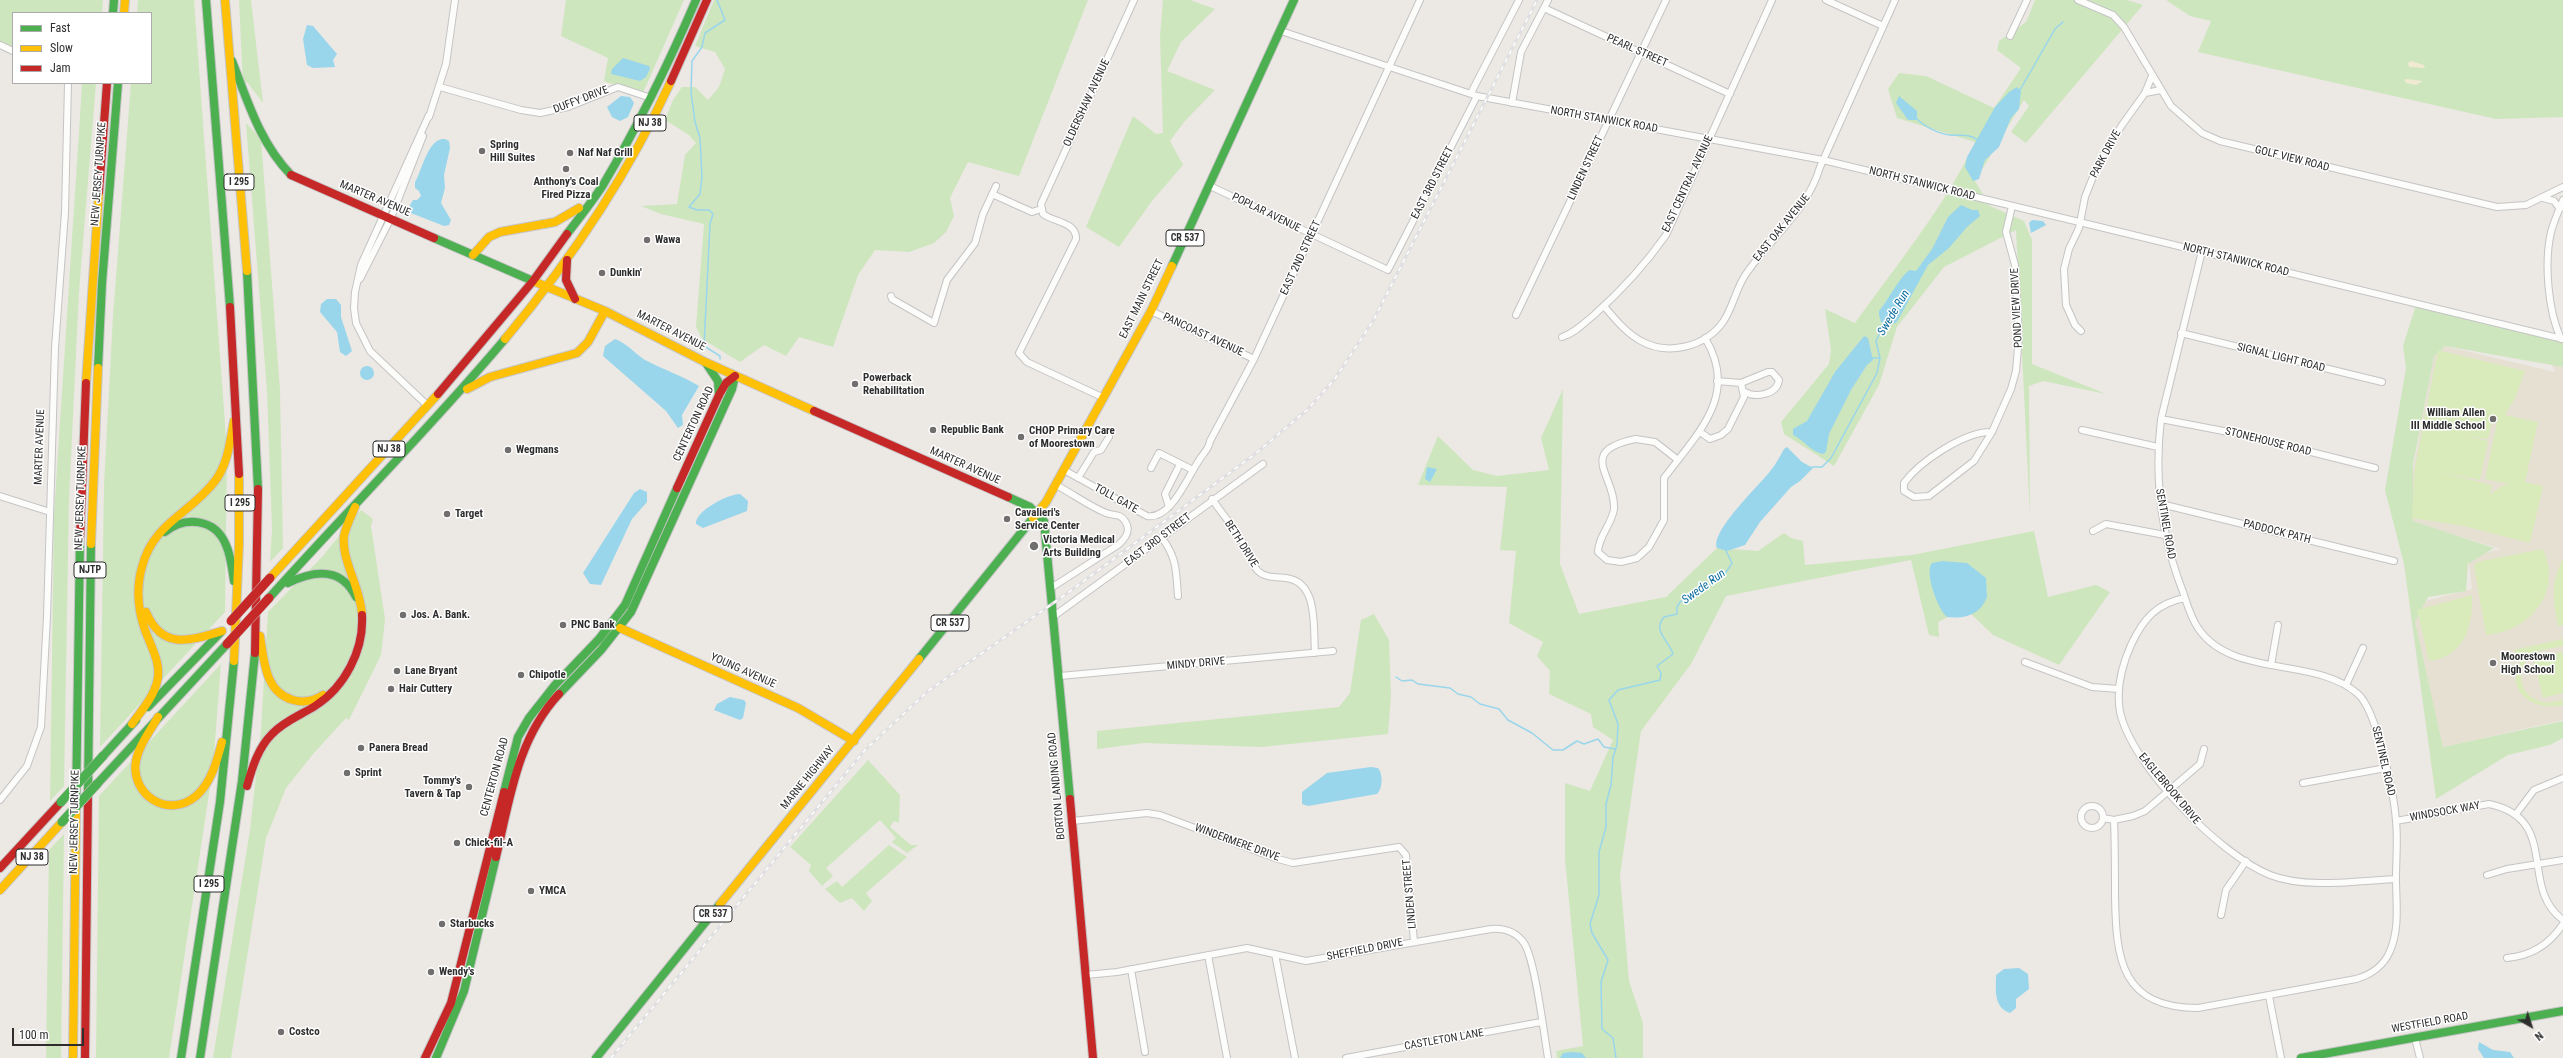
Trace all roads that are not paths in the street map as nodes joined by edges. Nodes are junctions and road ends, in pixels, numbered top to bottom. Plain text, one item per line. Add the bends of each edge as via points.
1 (114, 0) edge
2 (125, 0) edge
3 (206, 0) edge
4 (225, 0) edge
5 (455, 0) edge
6 (696, 0) edge
7 (708, 0) edge
8 (1134, 0) edge
9 (1294, 0) edge
10 (1420, 0) edge
11 (1519, 0) edge
12 (1548, 0) edge
13 (1666, 0) edge
14 (1772, 0) edge
15 (1826, 0) edge
16 (1895, 0) edge
17 (2027, 0) edge
18 (2078, 0) edge
19 (1544, 8) junction
20 (113, 12) edge
21 (124, 12) edge
22 (1883, 26) junction
23 (1281, 31) junction
24 (2010, 36) dead end
25 (0, 45) edge
26 (12, 51) edge
27 (228, 51) junction
28 (1640, 53) junction
29 (1389, 67) junction
30 (2152, 76) junction
31 (68, 84) edge
32 (107, 84) edge
33 (118, 84) edge
34 (440, 87) junction
35 (2161, 90) junction
36 (2145, 93) junction
37 (1730, 94) junction
38 (1474, 95) junction
39 (650, 98) junction
40 (1512, 103) junction
41 (1608, 121) junction
42 (1709, 138) junction
43 (1823, 160) junction
44 (602, 186) junction
45 (996, 186) dead end
46 (1210, 186) junction
47 (2563, 187) edge
48 (992, 194) junction
49 (2543, 198) junction
50 (2563, 200) edge
51 (2012, 206) junction
52 (1041, 208) junction
53 (2560, 209) junction
54 (387, 216) junction
55 (2081, 222) junction
56 (1312, 234) junction
57 (2202, 251) junction
58 (472, 256) junction
59 (568, 257) junction
60 (1388, 270) joint
61 (533, 281) junction
62 (546, 286) junction
63 (891, 296) dead end
64 (575, 299) junction
65 (1604, 306) junction
66 (605, 311) junction
67 (1151, 311) junction
68 (1516, 315) dead end
69 (2081, 331) dead end
70 (2181, 333) junction
71 (1562, 337) dead end
72 (1705, 338) junction
73 (2562, 339) edge
74 (1254, 359) junction
75 (705, 362) junction
76 (735, 376) junction
77 (1717, 381) junction
78 (2382, 382) dead end
79 (1741, 383) junction
80 (1744, 392) junction
81 (719, 395) junction
82 (456, 398) junction
83 (1104, 398) junction
84 (428, 406) junction
85 (237, 407) junction
86 (2161, 419) junction
87 (2082, 430) dead end
88 (1700, 432) junction
89 (1992, 432) junction
90 (1109, 437) dead end
91 (2158, 447) junction
92 (1678, 460) junction
93 (1180, 464) junction
94 (1262, 464) dead end
95 (1151, 468) dead end
96 (2375, 468) dead end
97 (1064, 470) junction
98 (1193, 470) junction
99 (1078, 478) junction
100 (1056, 485) junction
101 (0, 496) edge
102 (359, 498) junction
103 (1212, 499) junction
104 (2161, 504) junction
105 (1169, 507) junction
106 (50, 512) junction
107 (1038, 514) junction
108 (2093, 531) dead end
109 (2165, 535) junction
110 (1162, 538) junction
111 (2394, 561) dead end
112 (1051, 588) junction
113 (272, 596) junction
114 (1178, 596) dead end
115 (2185, 598) junction
116 (238, 599) junction
117 (257, 614) junction
118 (1054, 616) junction
119 (2278, 625) dead end
120 (620, 628) junction
121 (222, 631) junction
122 (2363, 648) dead end
123 (1333, 651) dead end
124 (1315, 653) junction
125 (2025, 662) dead end
126 (2271, 665) junction
127 (1060, 676) junction
128 (2346, 686) junction
129 (2119, 689) junction
130 (231, 709) junction
131 (158, 717) junction
132 (132, 724) junction
133 (854, 741) junction
134 (2204, 749) dead end
135 (2386, 768) junction
136 (2563, 778) edge
137 (2303, 783) dead end
138 (2170, 792) junction
139 (0, 800) edge
140 (2516, 814) junction
141 (239, 818) junction
142 (2103, 818) dead end
143 (2114, 820) junction
144 (1072, 821) junction
145 (2396, 821) junction
146 (1402, 848) joint
147 (2563, 860) edge
148 (2246, 861) junction
149 (2539, 863) junction
150 (0, 868) edge
151 (2487, 875) dead end
152 (2396, 879) junction
153 (0, 890) edge
154 (2221, 915) dead end
155 (2563, 920) edge
156 (2563, 924) edge
157 (1414, 941) junction
158 (1275, 954) junction
159 (1208, 955) junction
160 (2507, 958) dead end
161 (1131, 969) junction
162 (1086, 975) junction
163 (2269, 996) junction
164 (451, 1003) junction
165 (2563, 1011) edge
166 (1542, 1022) junction
167 (2415, 1038) junction
168 (443, 1043) junction
169 (1145, 1052) dead end
170 (73, 1058) edge
171 (84, 1058) edge
172 (181, 1058) edge
173 (200, 1058) edge
174 (425, 1058) edge
175 (436, 1058) edge
176 (596, 1058) edge
177 (1093, 1058) edge
178 (1227, 1058) edge
179 (1295, 1058) edge
180 (1346, 1058) edge
181 (1548, 1058) edge
182 (2281, 1058) edge
183 (2301, 1058) edge
184 (2420, 1058) edge

1 - 20 main road
2 - 21 main road
3 - 85 main road, I 295
4 - 27 main road, I 295
5 - 34 street via 448,54
6 - 39 main road, NJ 38
7 - 59 main road, NJ 38 via 657,111 627,165
8 - 52 street, OLDERSHAW AVENUE
9 - 23 main road, EAST MAIN STREET / CR 537
10 - 29 street, EAST 2ND STREET
11 - 38 street, EAST 3RD STREET
12 - 19 street
13 - 28 street, LINDEN STREET
14 - 37 street, EAST CENTRAL AVENUE
15 - 22 street
16 - 22 street, EAST OAK AVENUE
17 - 24 street
18 - 30 street, GOLF VIEW ROAD via 2113,15 2124,27
19 - 28 street, PEARL STREET
19 - 40 street via 1521,52
22 - 43 street, EAST OAK AVENUE
23 - 29 street, NORTH STANWICK ROAD
23 - 46 main road, EAST MAIN STREET / CR 537
25 - 26 street
27 - 54 main road, MARTER AVENUE via 267,144 280,165 291,175
27 - 117 main road, I 295 via 255,387 258,469
28 - 37 street, PEARL STREET
28 - 41 street, LINDEN STREET
29 - 38 street, NORTH STANWICK ROAD
29 - 56 street, EAST 2ND STREET
30 - 35 street, GOLF VIEW ROAD
30 - 36 street, PARK DRIVE
31 - 106 street, MARTER AVENUE via 65,212 55,348
32 - 170 main road, NEW JERSEY TURNPIKE / NJTP via 89,316 80,522
33 - 171 main road, NEW JERSEY TURNPIKE / NJTP via 102,283 93,485
34 - 39 street, DUFFY DRIVE via 540,113 568,108 618,87
34 - 54 street via 420,145
35 - 36 street
35 - 49 street, GOLF VIEW ROAD via 2182,117 2202,133 2220,141 2480,205 2512,208
36 - 55 street, PARK DRIVE via 2099,162 2085,197
37 - 42 street, EAST CENTRAL AVENUE
38 - 40 street, NORTH STANWICK ROAD
38 - 60 street, EAST 3RD STREET
39 - 44 main road, NJ 38
40 - 41 street, NORTH STANWICK ROAD
41 - 42 street, NORTH STANWICK ROAD
41 - 68 street, LINDEN STREET
42 - 43 street, NORTH STANWICK ROAD
42 - 65 street, EAST CENTRAL AVENUE via 1666,235 1635,276
43 - 51 street, NORTH STANWICK ROAD
43 - 72 street, EAST OAK AVENUE via 1811,192 1747,271 1731,310 1722,324
44 - 58 main road via 562,221 542,227 495,234 484,241
44 - 61 main road, NJ 38
45 - 48 street
46 - 56 street, POPLAR AVENUE
46 - 67 main road, EAST MAIN STREET / CR 537
47 - 49 street, GOLF VIEW ROAD
48 - 52 street via 1030,212
48 - 63 street via 974,246 947,280 934,323 892,299
49 - 53 street via 2554,201
50 - 53 street
51 - 55 street, NORTH STANWICK ROAD
51 - 89 street, POND VIEW DRIVE via 2006,232 2015,265 2019,353 2011,389
52 - 83 street via 1047,216 1070,227 1077,235 1019,353 1027,362
53 - 73 street via 2551,232 2549,279 2554,323
54 - 58 main road, MARTER AVENUE
54 - 84 street via 356,286 356,323 370,351
55 - 57 street, NORTH STANWICK ROAD
55 - 69 street, PARK DRIVE via 2064,269 2068,314
56 - 60 street, POPLAR AVENUE
56 - 74 street, EAST 2ND STREET
57 - 70 street, SENTINEL ROAD
57 - 73 street, NORTH STANWICK ROAD
58 - 61 main road, MARTER AVENUE
59 - 62 main road, NJ 38
59 - 64 main road via 564,272
61 - 62 main road, MARTER AVENUE
61 - 84 main road, NJ 38
62 - 64 main road, MARTER AVENUE
62 - 82 main road, NJ 38
64 - 66 main road, MARTER AVENUE
65 - 71 street, EAST CENTRAL AVENUE via 1576,331
65 - 72 street, EAST OAK AVENUE via 1630,334 1642,342 1671,348 1685,347
66 - 75 main road, MARTER AVENUE
66 - 82 main road via 588,342 577,353 490,377 473,385
67 - 74 street, PANCOAST AVENUE
67 - 83 main road, EAST MAIN STREET / CR 537
70 - 78 street, SIGNAL LIGHT ROAD
70 - 86 street, SENTINEL ROAD
72 - 77 street via 1714,352
74 - 98 street, EAST 2ND STREET via 1209,447
75 - 76 main road, MARTER AVENUE
75 - 81 main road via 718,381
76 - 81 main road, CENTERTON ROAD via 726,383
76 - 107 main road, MARTER AVENUE via 1030,507
76 - 120 main road, CENTERTON ROAD via 732,389 635,604
77 - 79 street
77 - 88 street via 1714,408
79 - 80 street
79 - 80 street via 1768,372 1776,374 1779,380 1775,388 1760,396
80 - 88 street via 1744,397 1725,432 1710,439
81 - 164 main road, CENTERTON ROAD via 625,605 606,632 539,703 518,737
82 - 102 main road, NJ 38
83 - 97 main road, EAST MAIN STREET / CR 537
84 - 121 main road, NJ 38, bridge
85 - 116 main road, I 295 via 240,492
85 - 132 main road via 229,448 221,472 206,491 163,526 153,539 144,560 139,583 139,608 156,655 158,677 155,687
86 - 91 street, SENTINEL ROAD
86 - 96 street, STONEHOUSE ROAD via 2239,434
87 - 91 street
88 - 92 street
89 - 89 street, POND VIEW DRIVE via 1975,435 1926,460 1914,469 1904,483 1904,491 1914,497 1929,496 1974,461
90 - 99 street via 1101,450 1094,452
91 - 104 street, SENTINEL ROAD via 2157,471
92 - 92 street via 1664,478 1664,520 1649,547 1637,558 1628,561 1608,560 1602,557 1598,546 1611,521 1614,508 1612,490 1603,466 1608,450 1621,442 1646,440 1661,446
93 - 95 street via 1159,453
93 - 98 street
93 - 105 street via 1165,494
94 - 103 street, EAST 3RD STREET
97 - 99 street, TOLL GATE
97 - 100 main road, EAST MAIN STREET / CR 537
98 - 105 street, EAST 2ND STREET via 1177,499
99 - 105 street, TOLL GATE via 1147,516 1156,516
100 - 107 main road, EAST MAIN STREET / CR 537
100 - 112 street via 1107,513 1120,516 1127,523 1128,530 1126,537 1118,545
101 - 106 street
102 - 113 main road, NJ 38
102 - 141 main road via 344,539 345,552 359,589 363,609 362,629 355,657 332,695 287,722 270,736 254,765
103 - 110 street, EAST 3RD STREET
103 - 124 street, BETH DRIVE via 1260,573 1270,577 1293,579 1306,588 1310,598
104 - 109 street, SENTINEL ROAD
104 - 111 street, PADDOCK PATH
106 - 139 street, MARTER AVENUE via 41,727 27,766
107 - 112 main road, BORTON LANDING ROAD via 1044,521
107 - 133 main road, MARNE HIGHWAY / CR 537
108 - 109 street via 2106,524
109 - 115 street, SENTINEL ROAD via 2171,563
110 - 114 street via 1176,562
110 - 118 street, EAST 3RD STREET
112 - 118 main road, BORTON LANDING ROAD
113 - 117 main road via 298,577 323,573 341,578 354,593 358,613 356,636 343,672 320,697 301,702 283,697 275,690 266,673
113 - 131 main road, NJ 38, bridge
115 - 126 street, SENTINEL ROAD via 2197,627 2212,643 2235,656
115 - 129 street, EAGLEBROOK DRIVE via 2157,607 2142,625 2125,658
116 - 121 main road via 226,545 216,530 201,521 182,521 174,524 159,538 144,583 144,605 150,623 163,636 180,641
116 - 130 main road, I 295
117 - 141 main road, I 295
118 - 127 main road, BORTON LANDING ROAD
119 - 126 street
120 - 133 main road, YOUNG AVENUE via 806,710
120 - 168 main road, CENTERTON ROAD via 550,701 528,735 518,764 464,991
121 - 132 main road, NJ 38
122 - 128 street
123 - 124 street, MINDY DRIVE
124 - 127 street, MINDY DRIVE
125 - 129 street via 2092,687
126 - 128 street, SENTINEL ROAD via 2320,676
127 - 144 main road, BORTON LANDING ROAD
128 - 135 street, SENTINEL ROAD via 2359,694 2370,710
129 - 138 street, EAGLEBROOK DRIVE via 2120,711 2128,736
130 - 131 main road via 217,760 208,781 194,798 176,806 163,805 151,800 142,791 134,771 138,753
130 - 172 main road, I 295 via 215,848
131 - 153 main road, NJ 38, bridge
132 - 150 main road, NJ 38, bridge
133 - 176 main road, MARNE HIGHWAY / CR 537
134 - 138 street via 2200,764
135 - 137 street
135 - 145 street, SENTINEL ROAD
136 - 140 street via 2534,790
138 - 143 street via 2145,811
138 - 148 street, EAGLEBROOK DRIVE via 2201,828
140 - 145 street, WINDSOCK WAY via 2503,807 2489,804
140 - 149 street, WINDSOCK WAY via 2532,835
141 - 173 main road, I 295
142 - 143 street
143 - 163 street, SENTINEL ROAD via 2117,948 2124,970 2133,983 2155,1000 2182,1008 2198,1008
144 - 146 street, WINDERMERE DRIVE via 1147,813 1160,815 1293,863 1394,846
144 - 162 main road, BORTON LANDING ROAD
145 - 152 street, SENTINEL ROAD
146 - 157 street, LINDEN STREET via 1406,855
147 - 149 street
148 - 152 street, EAGLEBROOK DRIVE via 2268,874 2293,881
148 - 154 street via 2226,890
149 - 151 street
149 - 155 street, WINDSOCK WAY via 2545,900 2553,913
152 - 163 street, SENTINEL ROAD via 2395,937 2390,952 2377,969 2356,979
156 - 160 street via 2549,941 2538,949
157 - 158 street, SHEFFIELD DRIVE via 1306,961
157 - 166 street, SHEFFIELD DRIVE via 1496,928 1516,934 1529,953
158 - 159 street, SHEFFIELD DRIVE via 1251,948
158 - 179 street
159 - 161 street, SHEFFIELD DRIVE
159 - 178 street
161 - 162 street, SHEFFIELD DRIVE
161 - 169 street
162 - 177 main road, BORTON LANDING ROAD
163 - 182 street
164 - 168 main road via 451,1013 441,1036
164 - 174 main road, CENTERTON ROAD
165 - 167 main road, WESTFIELD ROAD
166 - 180 street, CASTLETON LANE
166 - 181 street, SHEFFIELD DRIVE
167 - 183 main road, WESTFIELD ROAD
167 - 184 street
168 - 175 main road, CENTERTON ROAD

